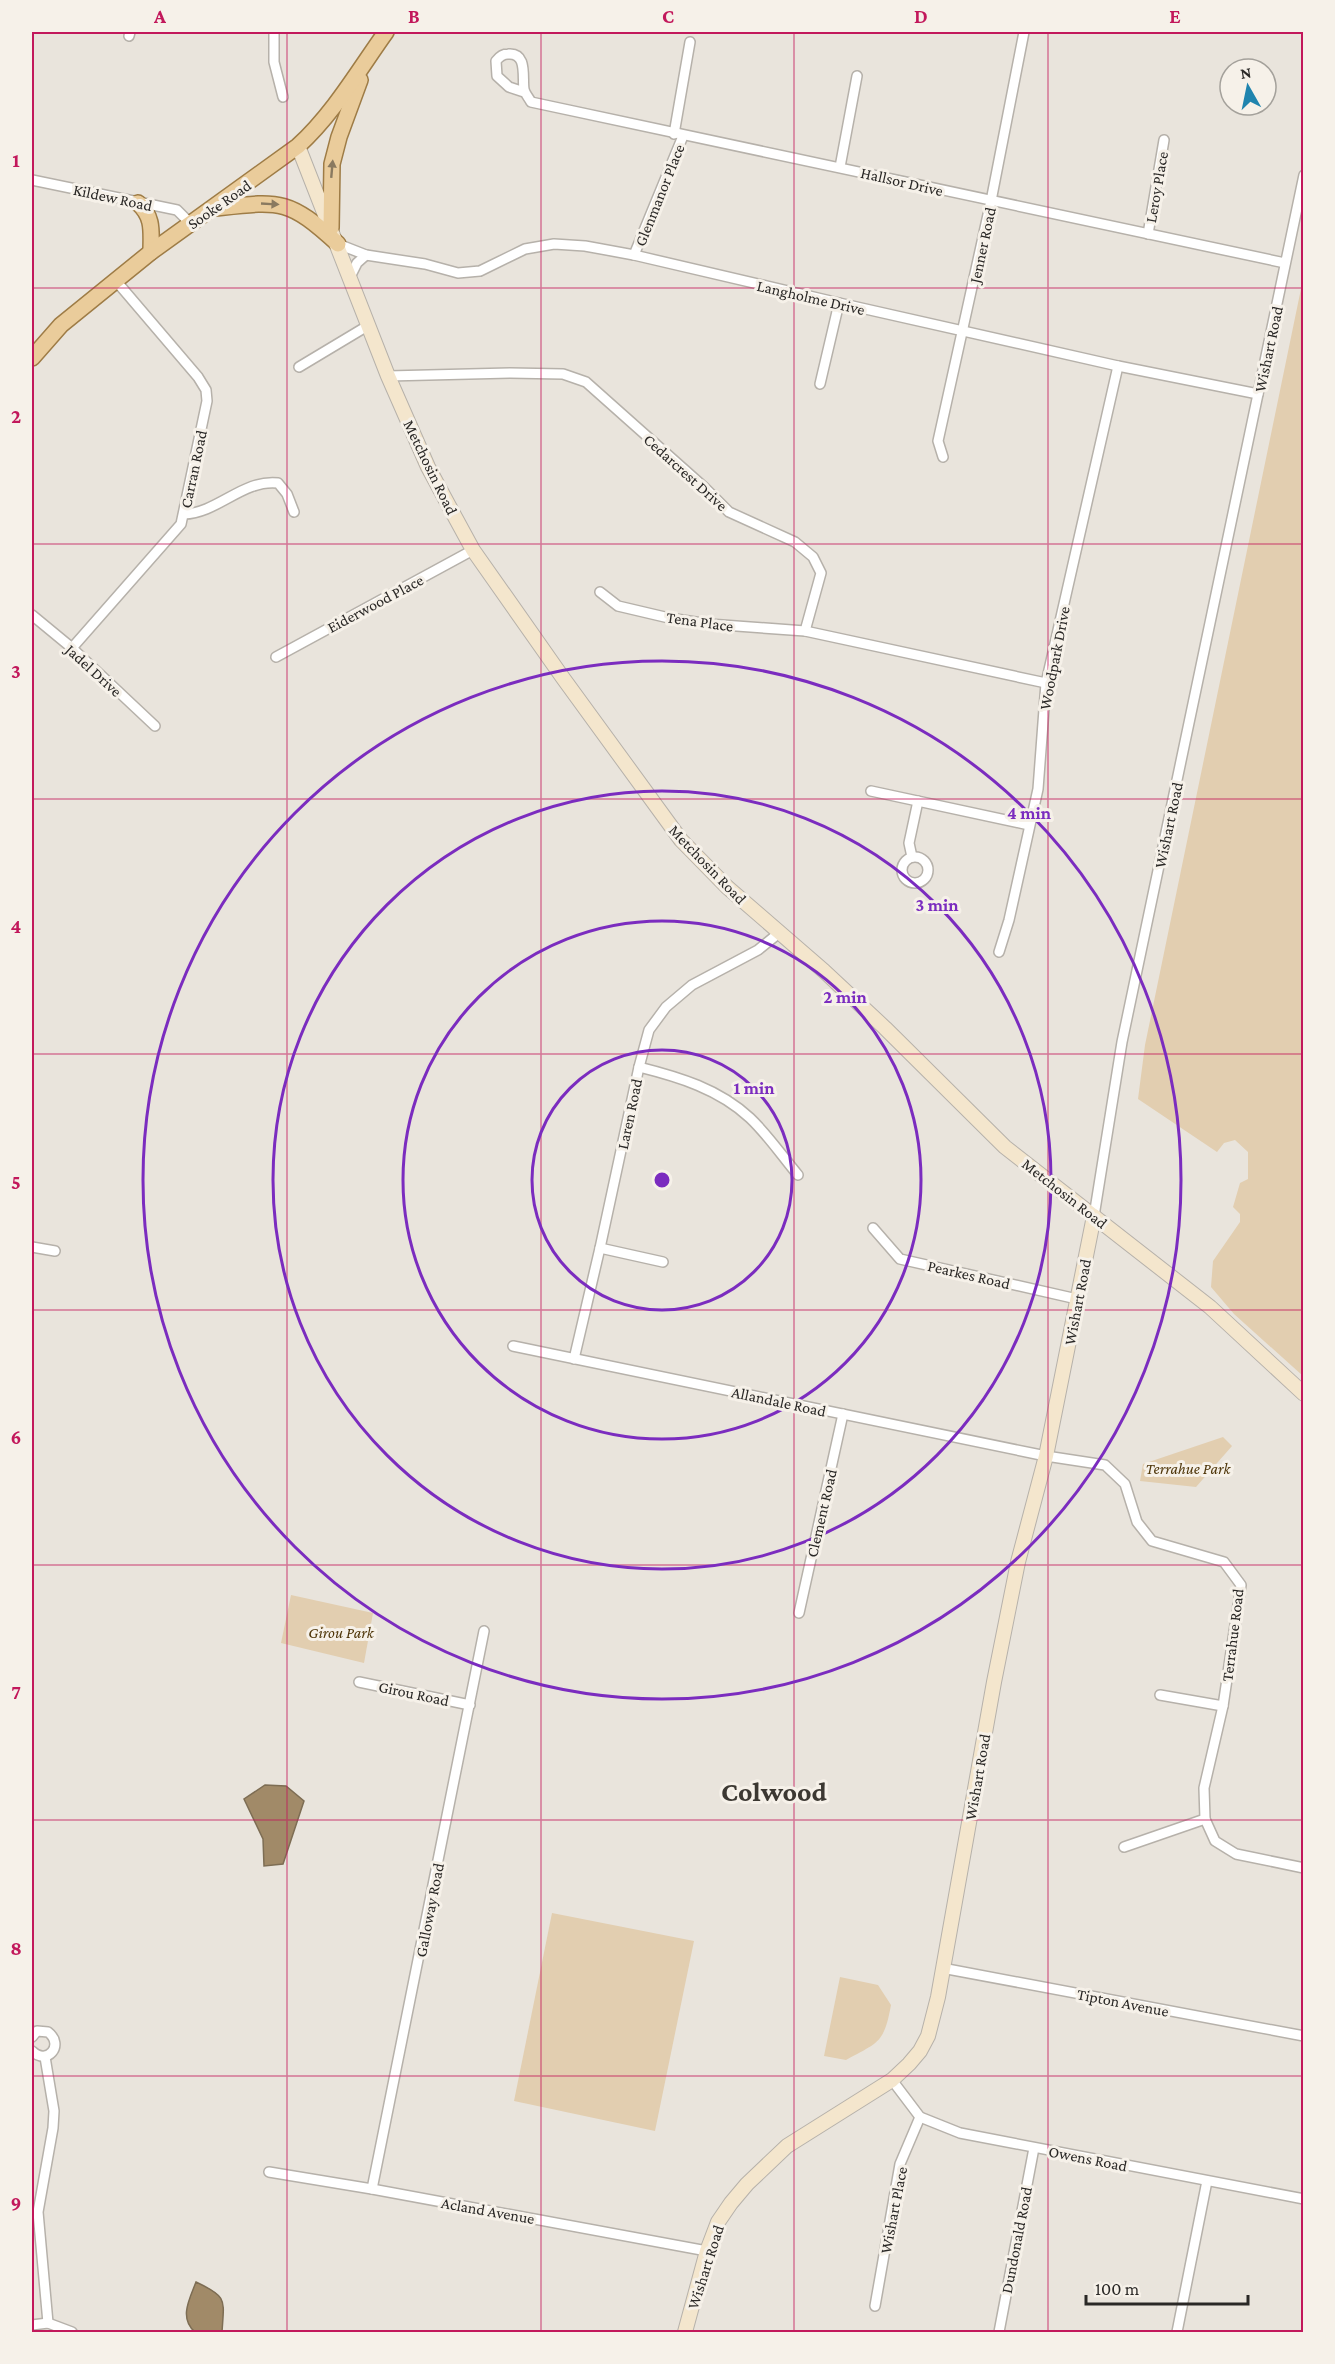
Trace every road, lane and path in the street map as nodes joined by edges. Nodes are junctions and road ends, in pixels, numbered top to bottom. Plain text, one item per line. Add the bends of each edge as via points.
1 (274, 32) edge
2 (386, 32) edge
3 (1024, 32) edge
4 (690, 42) dead end
5 (370, 55) junction
6 (856, 76) dead end
7 (524, 92) dead end
8 (284, 97) dead end
9 (679, 135) junction
10 (1164, 140) dead end
11 (298, 146) junction
12 (840, 167) junction
13 (1304, 176) edge
14 (32, 180) edge
15 (991, 201) junction
16 (138, 203) junction
17 (212, 208) junction
18 (190, 223) junction
19 (331, 228) junction
20 (1148, 234) junction
21 (338, 244) junction
22 (151, 252) junction
23 (366, 255) junction
24 (634, 255) junction
25 (1285, 263) junction
26 (350, 277) junction
27 (117, 282) junction
28 (839, 303) junction
29 (369, 325) junction
30 (963, 331) junction
31 (32, 358) edge
32 (1118, 366) junction
33 (299, 367) dead end
34 (388, 376) junction
35 (820, 384) dead end
36 (1258, 394) junction
37 (943, 457) dead end
38 (294, 512) dead end
39 (184, 514) junction
40 (473, 550) junction
41 (600, 592) dead end
42 (32, 615) edge
43 (805, 631) junction
44 (72, 648) junction
45 (276, 657) dead end
46 (1046, 684) junction
47 (155, 726) dead end
48 (872, 791) dead end
49 (918, 801) junction
50 (1029, 825) junction
51 (912, 857) dead end
52 (779, 933) junction
53 (999, 952) dead end
54 (639, 1067) junction
55 (798, 1175) dead end
56 (1094, 1216) junction
57 (873, 1228) dead end
58 (32, 1246) edge
59 (600, 1248) junction
60 (55, 1251) dead end
61 (663, 1262) dead end
62 (1077, 1299) junction
63 (513, 1346) dead end
64 (574, 1359) junction
65 (1304, 1394) edge
66 (843, 1414) junction
67 (1046, 1456) junction
68 (799, 1613) dead end
69 (484, 1631) dead end
70 (359, 1682) dead end
71 (1160, 1695) dead end
72 (470, 1705) junction
73 (1223, 1706) junction
74 (1205, 1819) junction
75 (1125, 1847) dead end
76 (1304, 1868) edge
77 (942, 1968) junction
78 (1304, 2036) edge
79 (32, 2037) edge
80 (32, 2051) edge
81 (45, 2057) junction
82 (892, 2080) junction
83 (920, 2117) junction
84 (1034, 2148) junction
85 (268, 2172) dead end
86 (1207, 2181) junction
87 (372, 2188) junction
88 (1304, 2199) edge
89 (707, 2250) junction
90 (875, 2306) dead end
91 (48, 2323) junction
92 (32, 2325) edge
93 (72, 2332) edge
94 (685, 2332) edge
95 (999, 2332) edge
96 (1177, 2332) edge

1 - 8 street via 274,62
2 - 5 main road, Sooke Road
3 - 15 street, Jenner Road
4 - 9 street, Glenmanor Place
5 - 11 main road, Sooke Road via 318,128
19 -> 5 main road via 332,164
6 - 12 street
7 - 9 street, Hallsor Drive via 531,102
9 - 12 street, Hallsor Drive
9 - 24 street, Glenmanor Place
10 - 20 street, Leroy Place
11 - 17 main road, Sooke Road
11 - 19 main road, Metchosin Road
12 - 15 street, Hallsor Drive
13 - 25 street, Wishart Road
14 - 16 street, Kildew Road
15 - 20 street, Hallsor Drive
15 - 30 street, Jenner Road
16 - 18 street, Kildew Road via 177,210
16 - 22 main road via 151,220
17 - 18 main road, Sooke Road
17 -> 21 main road via 273,202 302,214
18 - 22 main road, Sooke Road
19 - 21 main road, Metchosin Road
20 - 25 street, Hallsor Drive
21 - 23 street, Langholme Drive
21 - 26 main road, Metchosin Road
22 - 27 main road, Sooke Road
23 - 24 street, Langholme Drive via 458,273 480,271 525,249 554,244
23 - 26 street
24 - 28 street, Langholme Drive
25 - 36 street, Wishart Road
26 - 29 main road, Metchosin Road
27 - 31 main road, Sooke Road via 61,325
27 - 39 street, Carran Road via 206,390
28 - 30 street, Langholme Drive
28 - 35 street
29 - 33 street
29 - 34 main road, Metchosin Road
30 - 32 street, Langholme Drive
30 - 37 street, Jenner Road via 939,441
32 - 36 street, Langholme Drive
32 - 46 street, Woodpark Drive
34 - 40 main road, Metchosin Road via 428,467
34 - 43 street, Cedarcrest Drive via 563,374 586,382 729,512 795,542 813,557 821,573
36 - 56 street, Wishart Road via 1126,1025
38 - 39 street via 278,483 266,482 196,513
39 - 44 street, Carran Road via 175,532
40 - 45 street, Eiderwood Place
40 - 52 main road, Metchosin Road via 681,840
41 - 43 street, Tena Place via 618,606 669,618
42 - 44 street, Jadel Drive
43 - 46 street
44 - 47 street, Jadel Drive
46 - 50 street, Woodpark Drive via 1038,789
48 - 49 street
49 - 50 street
49 - 51 street via 909,843
50 - 53 street, Woodpark Drive
52 - 54 street, Laren Road via 758,950 692,985 666,1007 649,1030
52 - 56 main road, Metchosin Road via 878,1021 1005,1147
54 - 55 street via 690,1080 724,1099 750,1118
54 - 59 street, Laren Road
56 - 62 main road, Wishart Road
56 - 65 main road, Metchosin Road via 1210,1307
57 - 62 street, Pearkes Road via 900,1259
58 - 60 street
59 - 61 street
59 - 64 street, Laren Road
62 - 67 main road, Wishart Road
63 - 64 street, Allandale Road
64 - 66 street, Allandale Road
66 - 67 street, Allandale Road
66 - 68 street, Clement Road
67 - 73 street, Terrahue Road via 1106,1465 1125,1484 1137,1522 1152,1541 1224,1562 1236,1577 1241,1585
67 - 77 main road, Wishart Road via 1018,1562
69 - 72 street, Galloway Road
70 - 72 street, Girou Road
71 - 73 street
72 - 87 street, Galloway Road
73 - 74 street, Terrahue Road via 1204,1788
74 - 75 street
74 - 76 street, Terrahue Road via 1215,1841 1236,1854
77 - 78 street, Tipton Avenue
77 - 82 main road, Wishart Road via 928,2036 920,2051
79 - 81 street via 43,2030 52,2035 56,2045
80 - 81 street
81 - 91 street via 53,2101 53,2128 39,2212
82 - 83 street
82 - 89 main road, Wishart Road via 787,2146 731,2204 718,2222
83 - 84 street, Owens Road via 960,2133
83 - 90 street, Wishart Place via 900,2164
84 - 86 street, Owens Road
84 - 95 street, Dundonald Road
85 - 87 street, Acland Avenue
86 - 88 street, Owens Road
86 - 96 street
87 - 89 street, Acland Avenue
89 - 94 main road, Wishart Road
91 - 92 street
91 - 93 street

